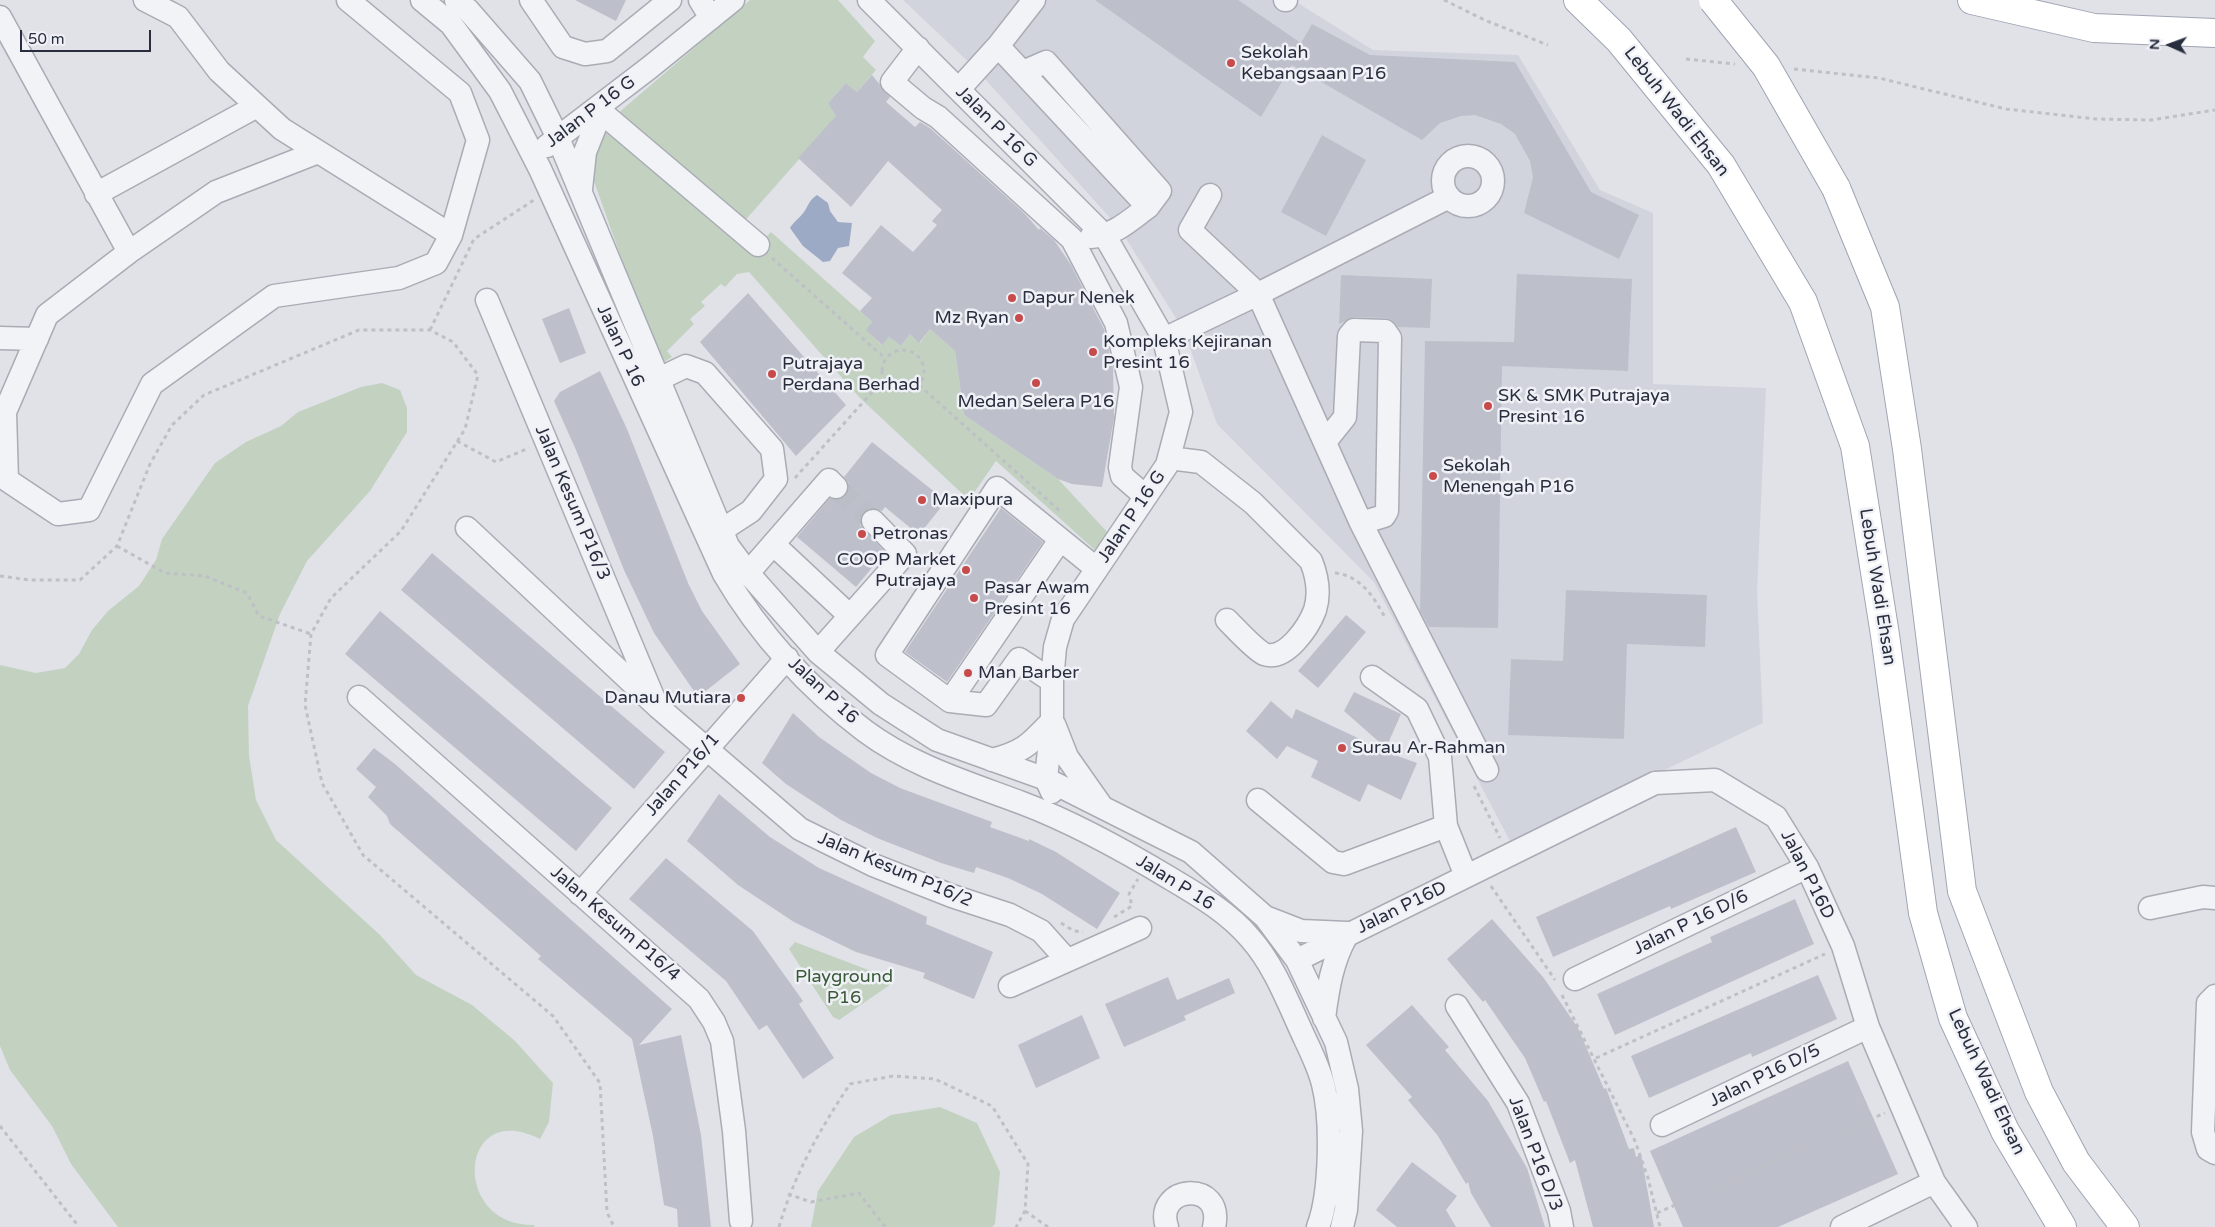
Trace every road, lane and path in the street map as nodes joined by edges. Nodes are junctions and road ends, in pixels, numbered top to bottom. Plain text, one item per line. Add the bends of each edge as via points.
1 (145, 0) edge
2 (348, 0) edge
3 (422, 0) edge
4 (456, 0) edge
5 (531, 0) edge
6 (670, 0) edge
7 (733, 0) edge
8 (869, 0) edge
9 (1034, 0) edge
10 (1444, 0) edge
11 (1578, 0) edge
12 (1713, 0) edge
13 (1972, 0) edge
14 (705, 9) edge
15 (0, 17) edge
16 (2215, 33) edge
17 (1548, 45) dead end
18 (998, 46) junction
19 (918, 48) junction
20 (1686, 59) dead end
21 (1745, 64) dead end
22 (1784, 68) dead end
23 (959, 89) junction
24 (534, 90) junction
25 (257, 106) junction
26 (2215, 110) edge
27 (598, 118) junction
28 (561, 144) junction
29 (318, 152) junction
30 (537, 163) junction
31 (549, 190) junction
32 (581, 193) junction
33 (96, 194) junction
34 (1210, 195) dead end
35 (1449, 197) dead end
36 (451, 235) junction
37 (1104, 236) junction
38 (1072, 239) junction
39 (758, 245) joint
40 (129, 252) junction
41 (1258, 294) junction
42 (487, 300) dead end
43 (430, 330) junction
44 (0, 338) edge
45 (37, 339) junction
46 (1164, 339) junction
47 (886, 359) junction
48 (659, 378) junction
49 (884, 379) junction
50 (919, 385) junction
51 (457, 441) junction
52 (546, 441) junction
53 (1324, 442) junction
54 (1169, 458) junction
55 (791, 483) dead end
56 (836, 487) dead end
57 (1145, 496) junction
58 (1064, 515) dead end
59 (873, 521) tunnel mouth
60 (1361, 524) junction
61 (467, 528) dead end
62 (722, 530) junction
63 (1060, 540) junction
64 (773, 544) junction
65 (117, 546) junction
66 (1097, 569) junction
67 (748, 573) junction
68 (0, 576) edge
69 (850, 616) junction
70 (1227, 620) dead end
71 (310, 634) junction
72 (818, 652) junction
73 (787, 658) junction
74 (1372, 677) dead end
75 (1052, 681) junction
76 (359, 697) dead end
77 (950, 701) junction
78 (658, 707) junction
79 (1052, 721) junction
80 (705, 749) junction
81 (992, 760) junction
82 (922, 765) junction
83 (1487, 770) dead end
84 (1046, 779) junction
85 (1258, 800) dead end
86 (1103, 807) junction
87 (1446, 826) junction
88 (1143, 862) junction
89 (1807, 868) junction
90 (1472, 873) junction
91 (580, 894) junction
92 (2215, 898) edge
93 (2150, 908) dead end
94 (1266, 917) junction
95 (1112, 918) dead end
96 (1057, 920) dead end
97 (1140, 928) dead end
98 (1092, 933) dead end
99 (1350, 934) junction
100 (1250, 938) junction
101 (1843, 946) junction
102 (1067, 960) junction
103 (1297, 960) junction
104 (1575, 979) dead end
105 (1010, 986) dead end
106 (2215, 996) edge
107 (1457, 1006) dead end
108 (1294, 1015) junction
109 (1324, 1018) junction
110 (1868, 1027) junction
111 (1596, 1058) junction
112 (1901, 1106) junction
113 (1662, 1125) dead end
114 (0, 1126) edge
115 (2215, 1153) edge
116 (1934, 1182) junction
117 (788, 1194) junction
118 (1025, 1211) junction
119 (1657, 1213) junction
120 (741, 1221) dead end
121 (79, 1227) edge
122 (614, 1227) edge
123 (779, 1227) edge
124 (885, 1227) edge
125 (1016, 1227) edge
126 (1048, 1227) edge
127 (1167, 1227) edge
128 (1214, 1227) edge
129 (1318, 1227) edge
130 (1342, 1227) edge
131 (1562, 1227) edge
132 (1660, 1227) edge
133 (1842, 1227) edge
134 (1966, 1227) edge
135 (2062, 1227) edge
136 (2125, 1227) edge

1 - 25 street via 178,17 219,71
2 - 36 street via 460,93 478,140
3 - 30 street, Jalan P 16 via 451,24 475,55 500,91
4 - 24 street, Jalan P 16 via 498,44
5 - 6 street via 563,47 585,54 607,51
7 - 14 street, Jalan P 16 G
8 - 19 street, Jalan P 16 G
9 - 18 street
10 - 17 path via 1487,22
11 - 135 main road, Lebuh Wadi Ehsan via 1619,40 1721,164 1803,302 1855,446 1923,912 1953,1018 2005,1131
12 - 136 main road, bridge via 1766,66 1836,188 1885,307 1907,450 1962,892 2039,1092 2076,1162
13 - 16 main road via 2094,28
14 - 27 street, Jalan P 16 G via 649,68 633,94
15 - 33 street
18 - 23 street
18 - 37 street via 1023,72 1046,62 1160,192 1148,207 1120,229
19 - 23 street, Jalan P 16 G
19 - 38 street via 892,82 938,117
20 - 21 path
22 - 26 path via 1879,78 2006,109 2096,120 2151,120
23 - 37 street, Jalan P 16 G
24 - 27 street via 554,106
24 - 28 street, Jalan P 16
25 - 29 street via 282,129
25 - 33 street
27 - 28 street, Jalan P 16 G
27 - 32 street via 585,152
27 - 39 street
28 - 30 street, Jalan P 16 G
28 - 32 street, Jalan P 16
29 - 36 street
29 - 40 street via 216,192
30 - 31 street, Jalan P 16
31 - 43 path via 474,239
31 - 73 street, Jalan P 16 via 724,574 741,603
32 - 48 street, Jalan P 16
33 - 40 street
34 - 41 street via 1190,230
35 - 41 street
36 - 45 street via 436,263 399,278 274,296 152,384 89,510 58,514 7,480 6,412
37 - 38 street
37 - 46 street, Jalan P 16 G
38 - 57 street via 1116,323 1131,388 1120,467 1122,476
39 - 47 path
40 - 45 street via 47,315
41 - 46 street
41 - 53 street
42 - 52 street, Jalan Kesum P16/3
43 - 51 path via 453,342 478,375 465,429
43 - 65 path via 359,330 204,395 172,425 150,464
44 - 45 street
46 - 54 street, Jalan P 16 G via 1181,412
47 - 49 path via 882,372
47 - 50 path via 890,354 903,350 916,355 923,366
48 - 62 street, Jalan P 16
48 - 62 street via 686,366 705,373 772,449 776,479 751,511
49 - 50 path via 887,385 899,392 913,390
49 - 55 path
50 - 58 path
51 - 52 path via 496,462
51 - 71 path via 402,531 331,598
52 - 78 street, Jalan Kesum P16/3
53 - 60 street
53 - 60 street via 1345,417 1349,336 1354,330 1385,331 1390,338 1387,511 1384,516
54 - 57 street, Jalan P 16 G
54 - 70 street via 1201,462 1253,503 1311,561 1316,572 1318,591 1315,609 1301,636 1283,652 1263,653
56 - 64 street via 829,480
57 - 66 street, Jalan P 16 G
59 - 69 street via 906,554
60 - 83 street
61 - 78 street, Jalan Kesum P16/3
62 - 67 street, Jalan P 16 via 728,546
63 - 66 street
63 - 77 street
63 - 77 street via 996,488 888,654
64 - 67 street
64 - 69 street
65 - 68 path via 80,580
65 - 71 path via 165,573 205,576 247,593 259,616
66 - 75 street, Jalan P 16 G via 1063,619 1055,647
67 - 72 street, Jalan P 16
69 - 72 street
71 - 122 path via 305,705 322,783 363,854 553,1016 600,1084 607,1212
72 - 81 street, Jalan P 16 via 881,704 937,740
73 - 80 street, Jalan P16/1
73 - 82 street, Jalan P 16 via 866,731
74 - 87 street via 1417,708 1440,757
75 - 77 street via 1019,658 986,705
75 - 79 street, Jalan P 16 G
76 - 91 street, Jalan Kesum P16/4
78 - 80 street, Jalan Kesum P16/3
79 - 81 street via 1027,747
79 - 84 street, Jalan P 16 G
79 - 86 street via 1067,757
80 - 91 street, Jalan P16/1
80 - 102 street, Jalan Kesum P16/2 via 800,829 873,865 1010,915 1041,931
81 - 84 street, Jalan P 16
82 - 84 street via 1021,785
82 - 88 street, Jalan P 16 via 1045,812
84 - 86 street, Jalan P 16
84 - 88 street via 1059,801
85 - 87 street via 1333,862 1344,864
86 - 94 street, Jalan P 16 via 1191,852
87 - 90 street
88 - 95 path via 1129,894 1132,906
88 - 100 street, Jalan P 16 via 1210,903
89 - 90 street, Jalan P16D via 1776,817 1715,780 1655,783
89 - 101 street, Jalan P16D
89 - 104 street, Jalan P 16 D/6
90 - 99 street, Jalan P16D
90 - 111 path via 1556,981
91 - 120 street, Jalan Kesum P16/4 via 699,999 714,1022 723,1050
92 - 93 street via 2203,897
94 - 99 street via 1301,932
94 - 103 street, Jalan P 16
96 - 98 path via 1074,931
97 - 102 street
99 - 103 street, Jalan P16D
99 - 109 street via 1333,967
100 - 103 street
100 - 108 street, Jalan P 16 via 1276,976
101 - 110 street, Jalan P16D
101 - 111 path
102 - 105 street
103 - 108 street via 1290,980
103 - 109 street, Jalan P 16
106 - 115 street via 2208,1003 2203,1132 2208,1149
107 - 131 street, Jalan P16 D/3 via 1518,1103 1559,1211
108 - 129 street, Jalan P 16 via 1324,1086 1328,1123 1324,1212
109 - 130 street, Jalan P 16 via 1336,1042 1347,1090 1351,1131
110 - 112 street, Jalan P16D
110 - 113 street, Jalan P16 D/5
111 - 119 path via 1635,1141
112 - 116 street, Jalan P16D
112 - 119 path
114 - 121 path
116 - 133 street
116 - 134 street, Jalan P16D
117 - 118 path via 825,1122 850,1084 893,1076 935,1079 992,1106 1028,1164
117 - 123 path
117 - 124 path via 811,1202 859,1193
118 - 125 path
118 - 126 path
119 - 132 path
127 - 128 street via 1169,1205 1182,1194 1190,1192 1211,1203

